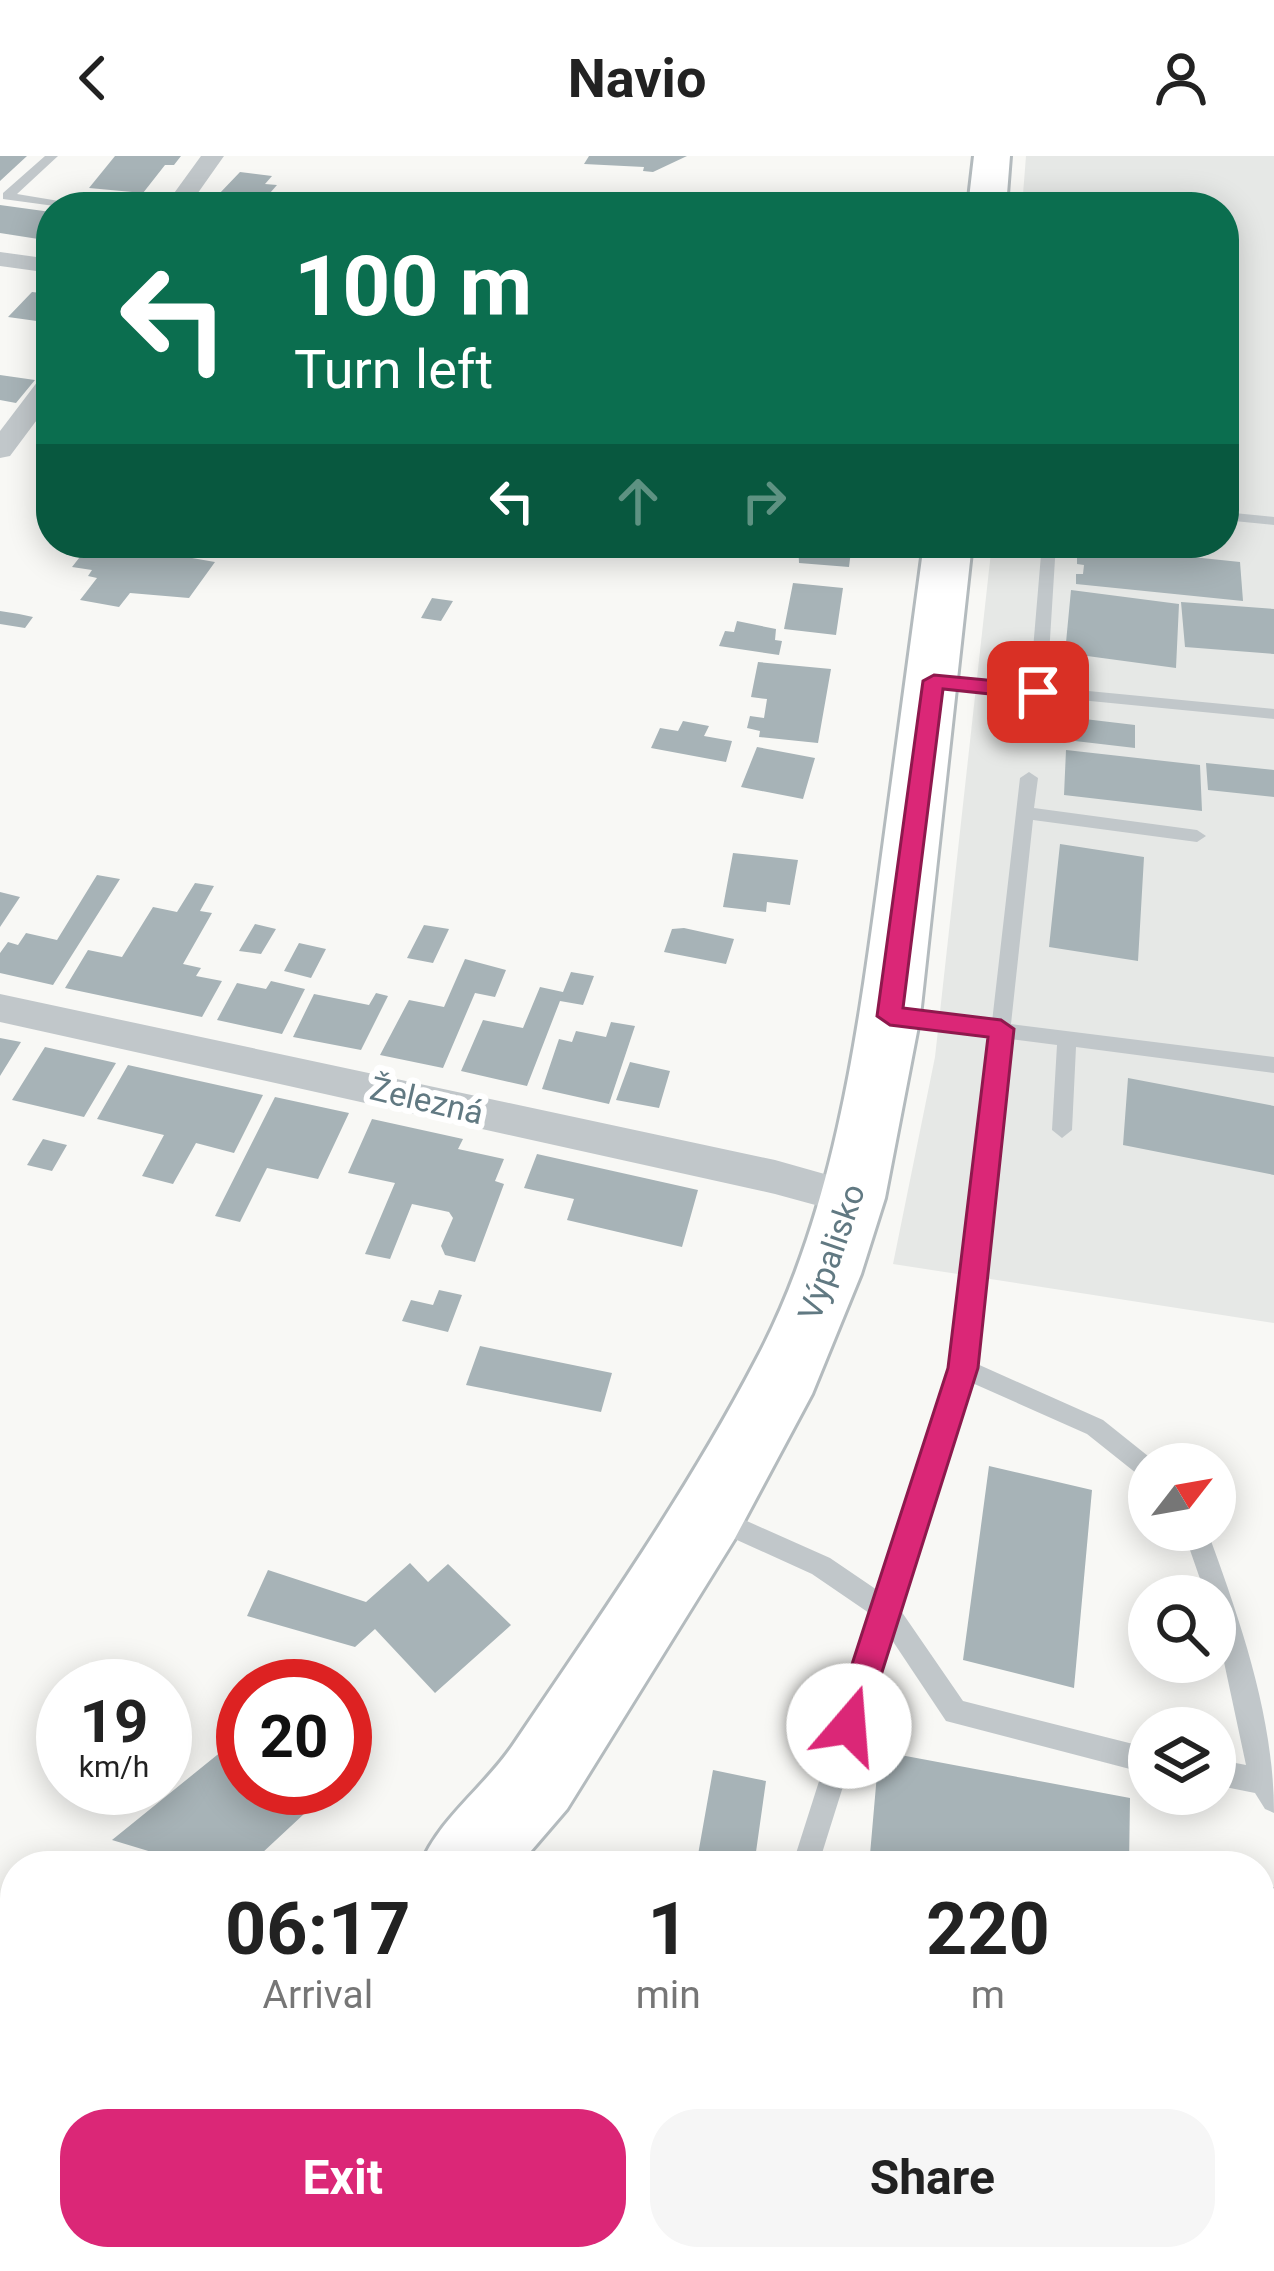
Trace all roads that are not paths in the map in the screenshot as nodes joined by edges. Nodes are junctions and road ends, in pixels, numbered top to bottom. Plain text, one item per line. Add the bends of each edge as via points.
1 (52, 156) edge
2 (213, 156) edge
3 (992, 156) edge
4 (187, 192) edge
5 (988, 192) edge
6 (36, 200) edge
7 (0, 259) edge
8 (36, 264) edge
9 (36, 403) edge
10 (0, 450) edge
11 (1239, 518) edge
12 (1274, 521) edge
13 (946, 558) edge
14 (1048, 558) edge
15 (934, 681) junction
16 (1038, 692) junction
17 (1274, 714) edge
18 (1029, 778) dead end
19 (1026, 813) junction
20 (1197, 836) dead end
21 (0, 1008) edge
22 (890, 1016) junction
23 (1001, 1029) junction
24 (1067, 1038) junction
25 (1274, 1065) edge
26 (1062, 1130) dead end
27 (852, 1198) junction
28 (963, 1368) junction
29 (1128, 1453) edge
30 (708, 1515) junction
31 (1207, 1551) edge
32 (887, 1611) junction
33 (1128, 1756) edge
34 (1236, 1779) edge
35 (1269, 1790) edge
36 (475, 1851) edge
37 (810, 1851) edge

1 - 6 lane via 7,196
2 - 4 street
3 - 5 main road
7 - 8 street
9 - 10 street
11 - 12 lane
13 - 15 main road, Výpalisko
14 - 16 lane
15 - 16 lane
15 - 22 main road, Výpalisko
16 - 17 lane
18 - 19 lane
19 - 20 lane
19 - 23 lane
21 - 27 street, Železná
22 - 23 lane
22 - 27 main road, Výpalisko
23 - 24 lane
23 - 28 lane
24 - 25 lane
24 - 26 lane
27 - 30 main road, Výpalisko via 787,1372
28 - 29 lane via 1095,1427
28 - 32 lane
30 - 32 lane via 821,1566
30 - 36 main road, Výpalisko via 538,1780
31 - 35 lane
32 - 33 lane via 955,1712
32 - 37 lane
34 - 35 lane

